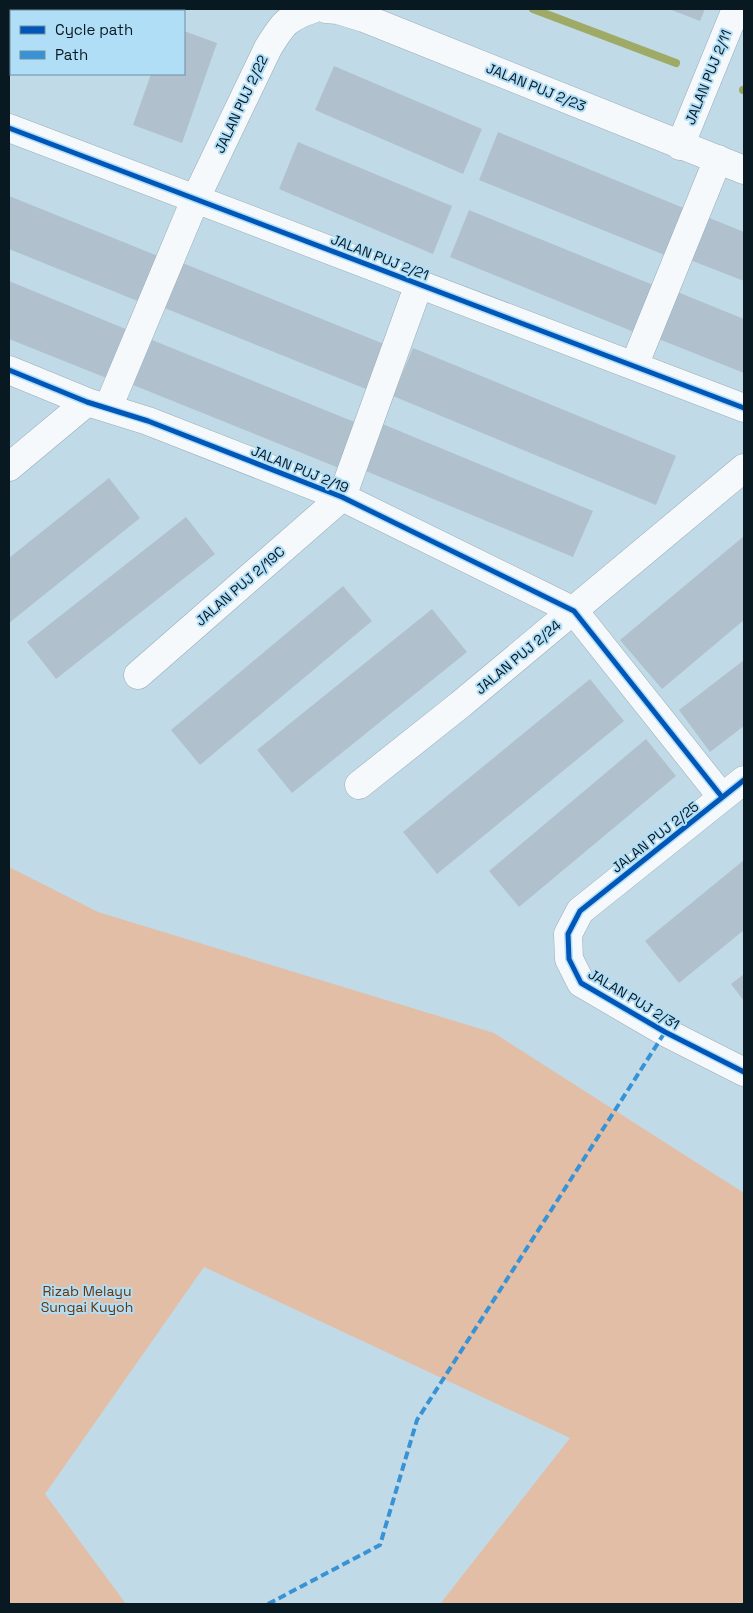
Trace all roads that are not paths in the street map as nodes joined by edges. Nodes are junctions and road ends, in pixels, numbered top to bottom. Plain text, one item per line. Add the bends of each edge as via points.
1 (326, 9) edge
2 (736, 9) edge
3 (304, 11) edge
4 (9, 128) edge
5 (680, 146) junction
6 (718, 160) junction
7 (744, 170) edge
8 (195, 200) junction
9 (419, 284) junction
10 (634, 366) junction
11 (9, 370) edge
12 (98, 405) junction
13 (744, 408) edge
14 (9, 467) edge
15 (744, 468) edge
16 (342, 497) junction
17 (574, 611) junction
18 (138, 675) dead end
19 (744, 780) edge
20 (359, 786) dead end
21 (722, 798) junction
22 (580, 911) joint
23 (744, 1072) edge

1 - 5 street, JALAN PUJ 2/23 via 364,18
2 - 5 street, JALAN PUJ 2/11
3 - 8 street, JALAN PUJ 2/22 via 281,28 268,48
4 - 8 street, JALAN PUJ 2/21
5 - 6 street, JALAN PUJ 2/23
6 - 7 street, JALAN PUJ 2/23
6 - 10 street
8 - 9 street, JALAN PUJ 2/21
8 - 12 street, JALAN PUJ 2/22
9 - 10 street, JALAN PUJ 2/21
9 - 16 street
10 - 13 street, JALAN PUJ 2/21
11 - 12 street, JALAN PUJ 2/19
12 - 14 street
12 - 16 street, JALAN PUJ 2/19 via 148,421
15 - 17 street, JALAN PUJ 2/24
16 - 17 street, JALAN PUJ 2/19
16 - 18 street, JALAN PUJ 2/19C
17 - 20 street, JALAN PUJ 2/24
17 - 21 street
19 - 21 street, JALAN PUJ 2/25
21 - 22 street, JALAN PUJ 2/25
22 - 23 street, JALAN PUJ 2/31 via 568,934 568,959 581,984

